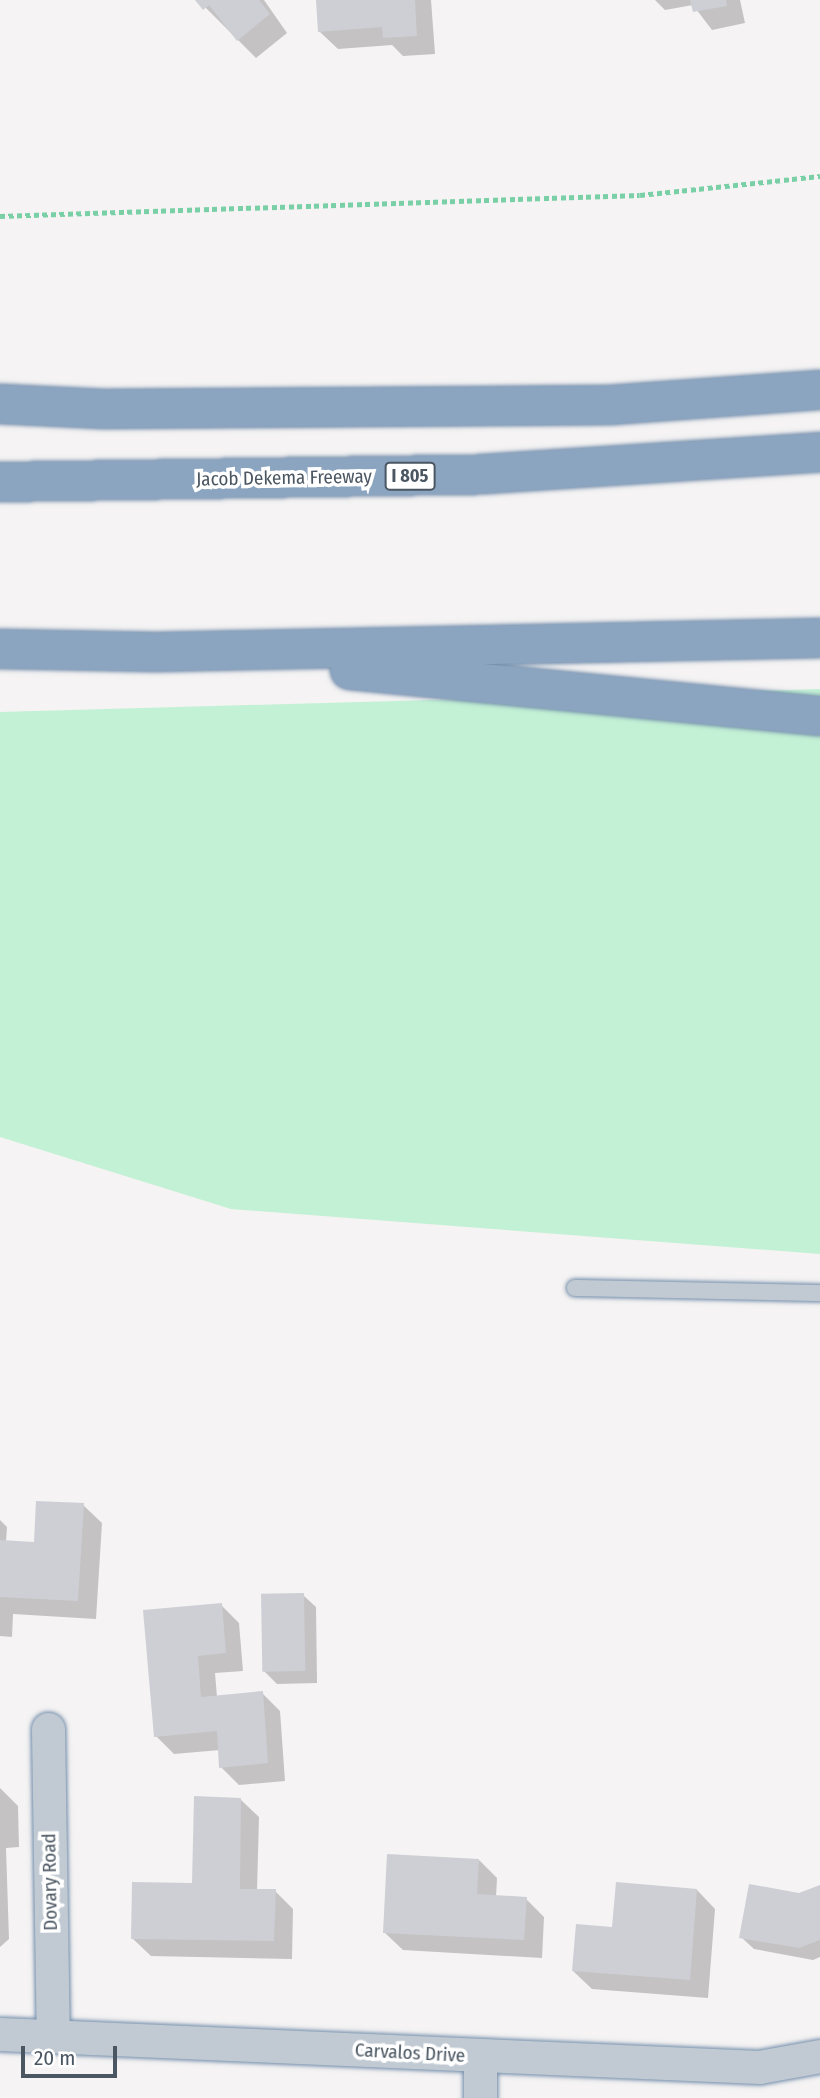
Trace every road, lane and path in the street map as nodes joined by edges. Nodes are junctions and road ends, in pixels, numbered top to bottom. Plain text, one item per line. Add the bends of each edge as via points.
1 (820, 176) edge
2 (0, 216) edge
3 (820, 384) edge
4 (820, 390) edge
5 (773, 392) junction
6 (0, 404) edge
7 (820, 452) edge
8 (0, 482) edge
9 (820, 638) edge
10 (0, 649) edge
11 (156, 652) junction
12 (820, 716) edge
13 (575, 1288) dead end
14 (820, 1293) edge
15 (48, 1729) dead end
16 (0, 2034) edge
17 (53, 2035) junction
18 (820, 2056) edge
19 (480, 2057) junction
20 (480, 2098) edge

1 - 2 path via 640,195
3 - 5 highway
4 - 5 highway
5 - 6 highway via 610,405 104,409
7 - 8 highway, Jacob Dekema Freeway / I 805 via 484,474
9 - 11 highway
10 - 11 highway
11 - 12 highway
13 - 14 lane
15 - 17 street, Dovary Road
16 - 17 street, Carvalos Drive
17 - 19 street, Carvalos Drive
18 - 19 street, Carvalos Drive via 759,2067
19 - 20 street

